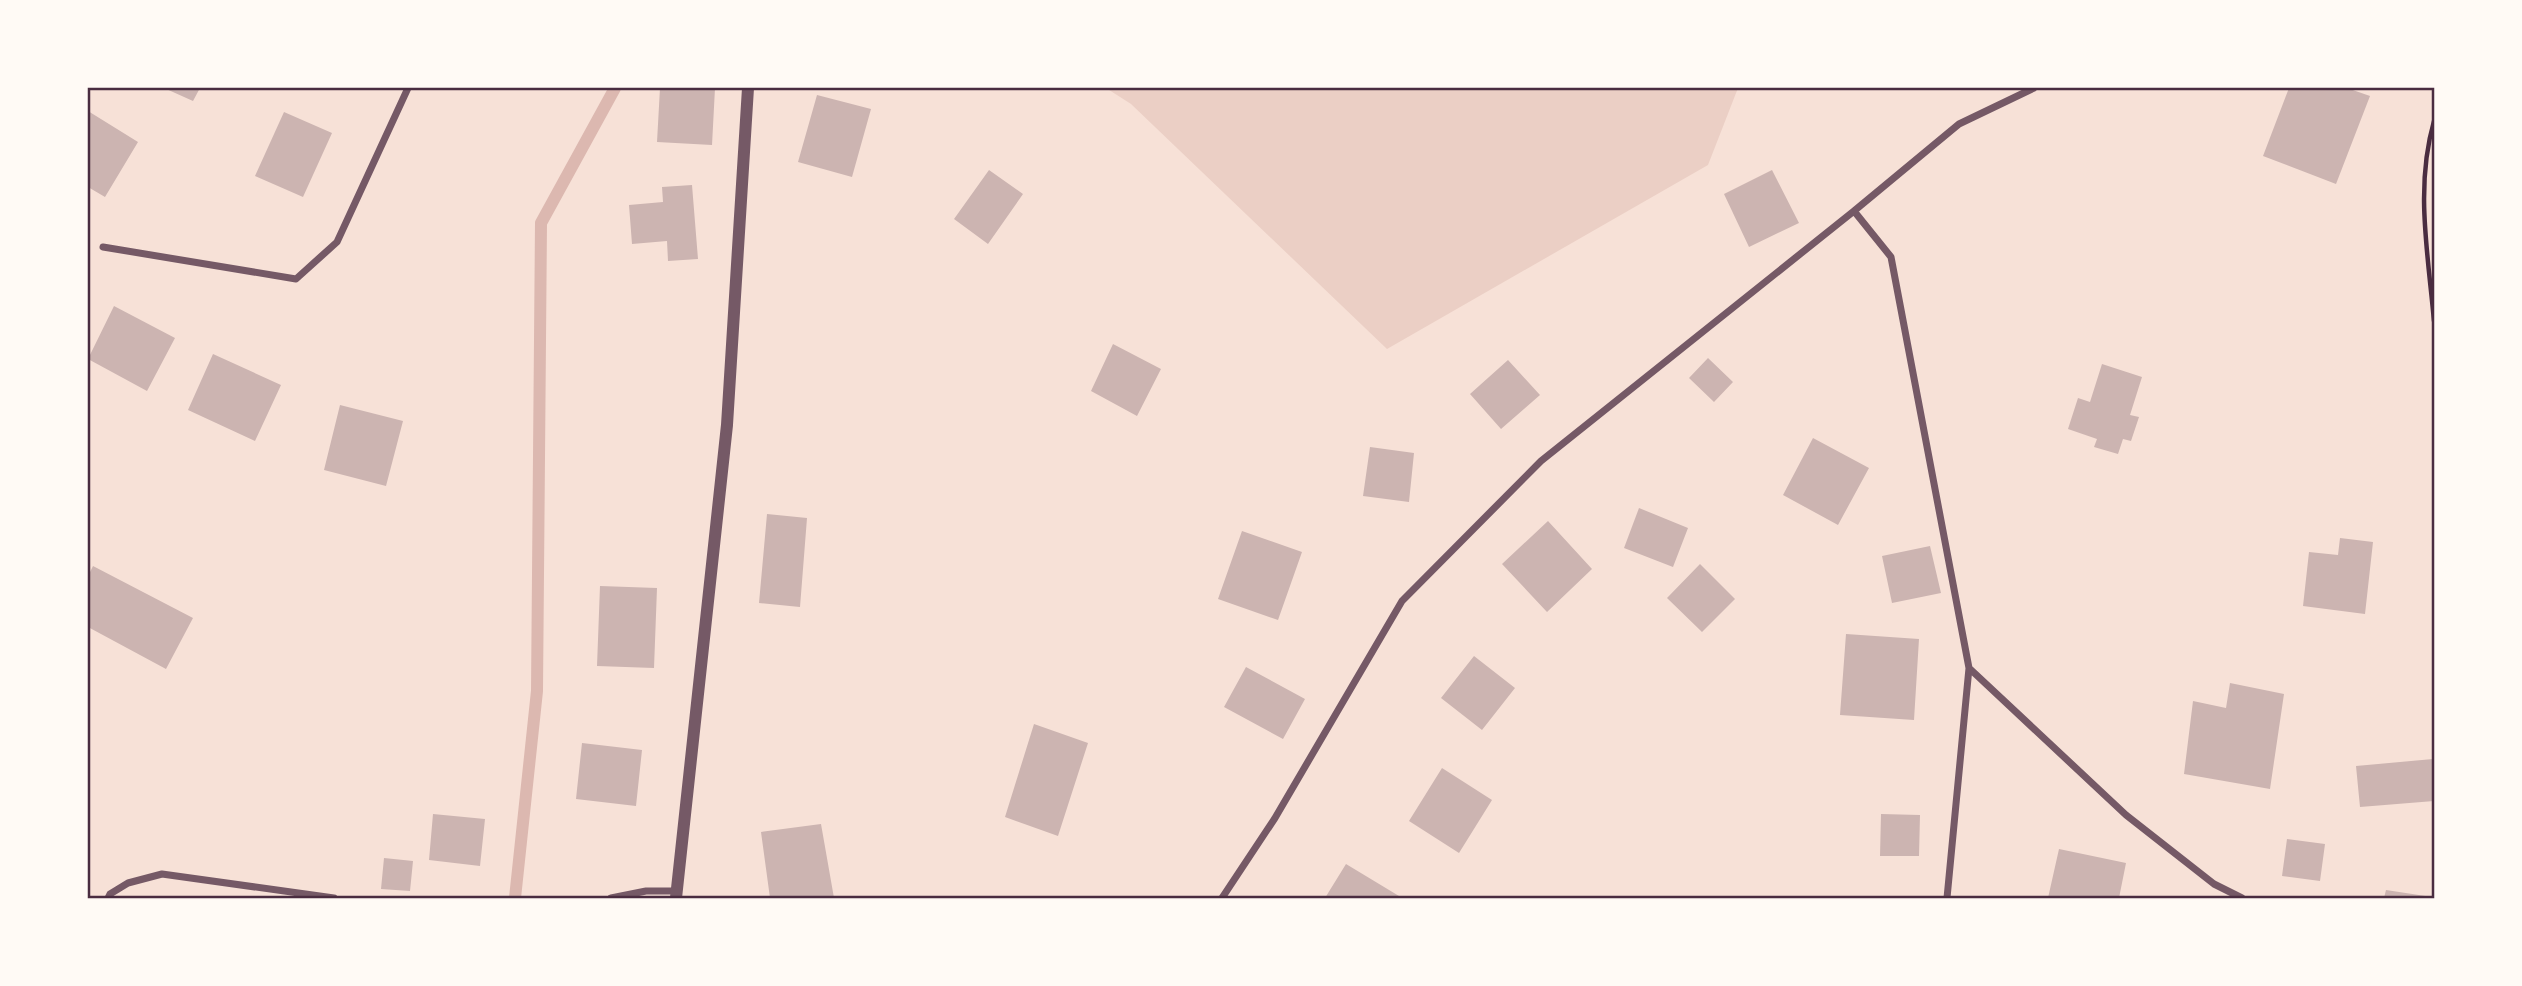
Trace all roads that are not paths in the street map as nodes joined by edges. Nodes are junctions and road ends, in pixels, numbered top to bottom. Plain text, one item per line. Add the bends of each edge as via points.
1 (408, 88) edge
2 (748, 88) edge
3 (2034, 88) edge
4 (1854, 211) junction
5 (103, 247) dead end
6 (1969, 668) junction
7 (677, 895) edge
8 (108, 898) edge
9 (334, 898) edge
10 (611, 898) edge
11 (1222, 898) edge
12 (1947, 898) edge
13 (2242, 898) edge

1 - 5 street via 337,242 296,279
2 - 7 street via 727,425
3 - 4 street via 1959,124
4 - 6 street via 1891,257
4 - 11 street via 1541,461 1402,601 1275,818
6 - 12 street
6 - 13 street via 2126,815 2214,884
7 - 10 street via 646,891
8 - 9 street via 128,883 162,874

